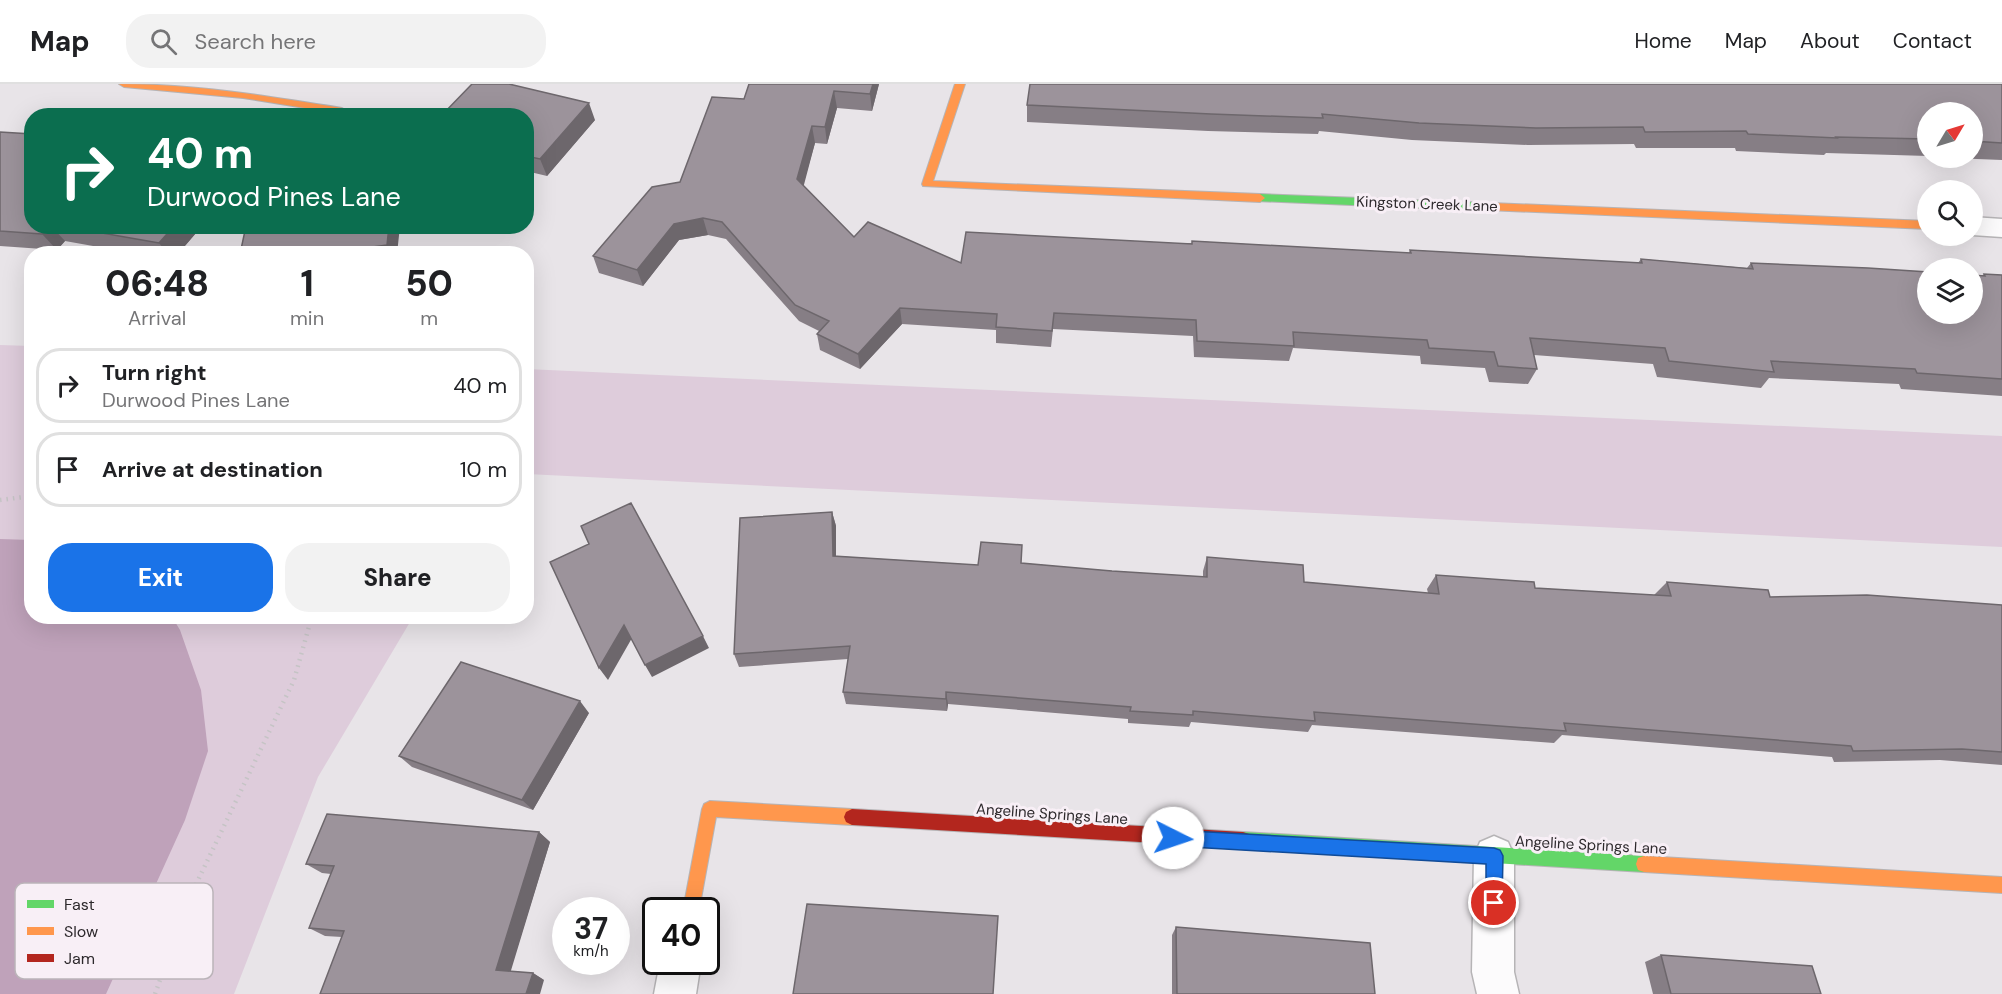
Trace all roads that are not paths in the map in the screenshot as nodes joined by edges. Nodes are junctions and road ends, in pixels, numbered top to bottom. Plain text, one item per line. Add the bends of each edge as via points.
1 (124, 84) edge
2 (960, 84) edge
3 (323, 108) edge
4 (1917, 225) edge
5 (1983, 227) edge
6 (2002, 228) edge
7 (1494, 856) junction
8 (2002, 885) edge
9 (693, 897) edge
10 (679, 975) edge
11 (675, 994) edge
12 (1498, 994) edge

1 - 3 street via 243,95
2 - 4 street, Kingston Creek Lane via 927,184
5 - 6 street
7 - 8 street, Angeline Springs Lane
7 - 9 street, Angeline Springs Lane via 710,808
7 - 12 street via 1493,972
10 - 11 street

